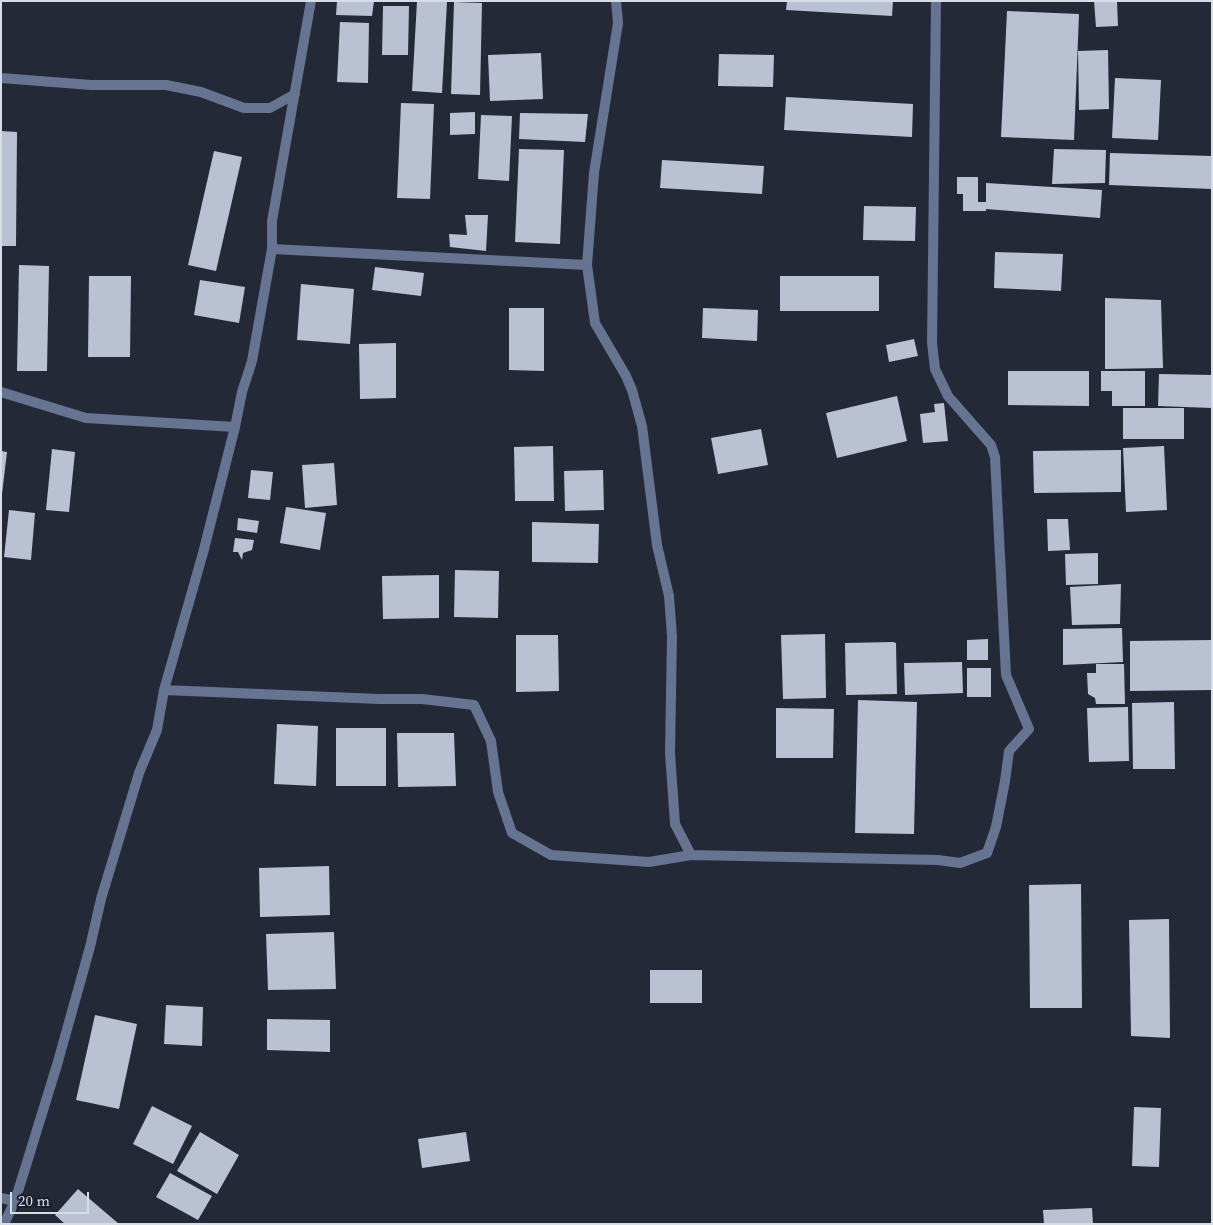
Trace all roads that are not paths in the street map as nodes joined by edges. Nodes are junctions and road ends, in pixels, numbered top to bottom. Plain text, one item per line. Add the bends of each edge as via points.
1 (311, 1) edge
2 (616, 1) edge
3 (936, 1) edge
4 (1, 78) edge
5 (295, 94) junction
6 (272, 249) junction
7 (587, 265) junction
8 (1, 392) edge
9 (235, 428) junction
10 (164, 690) junction
11 (691, 855) junction
12 (1, 1198) edge
13 (15, 1201) junction
14 (4, 1224) edge

1 - 5 street
2 - 7 street via 618,23 594,173
3 - 11 street via 932,343 935,369 948,396 991,445 995,457 1006,675 1029,729 1009,750 996,827 987,853 960,864 938,860
4 - 5 street via 91,85 166,85 201,92 244,108 270,108
5 - 6 street via 272,221
6 - 7 street
6 - 9 street via 252,361
7 - 11 street via 595,323 626,376 642,426 657,545 669,596 672,636 670,753 675,824
8 - 9 street via 86,418
9 - 10 street
10 - 11 street via 422,699 474,705 491,741 498,792 512,833 551,855 650,862
10 - 13 street via 157,730 139,773 101,899 62,1047
12 - 13 street
13 - 14 street

